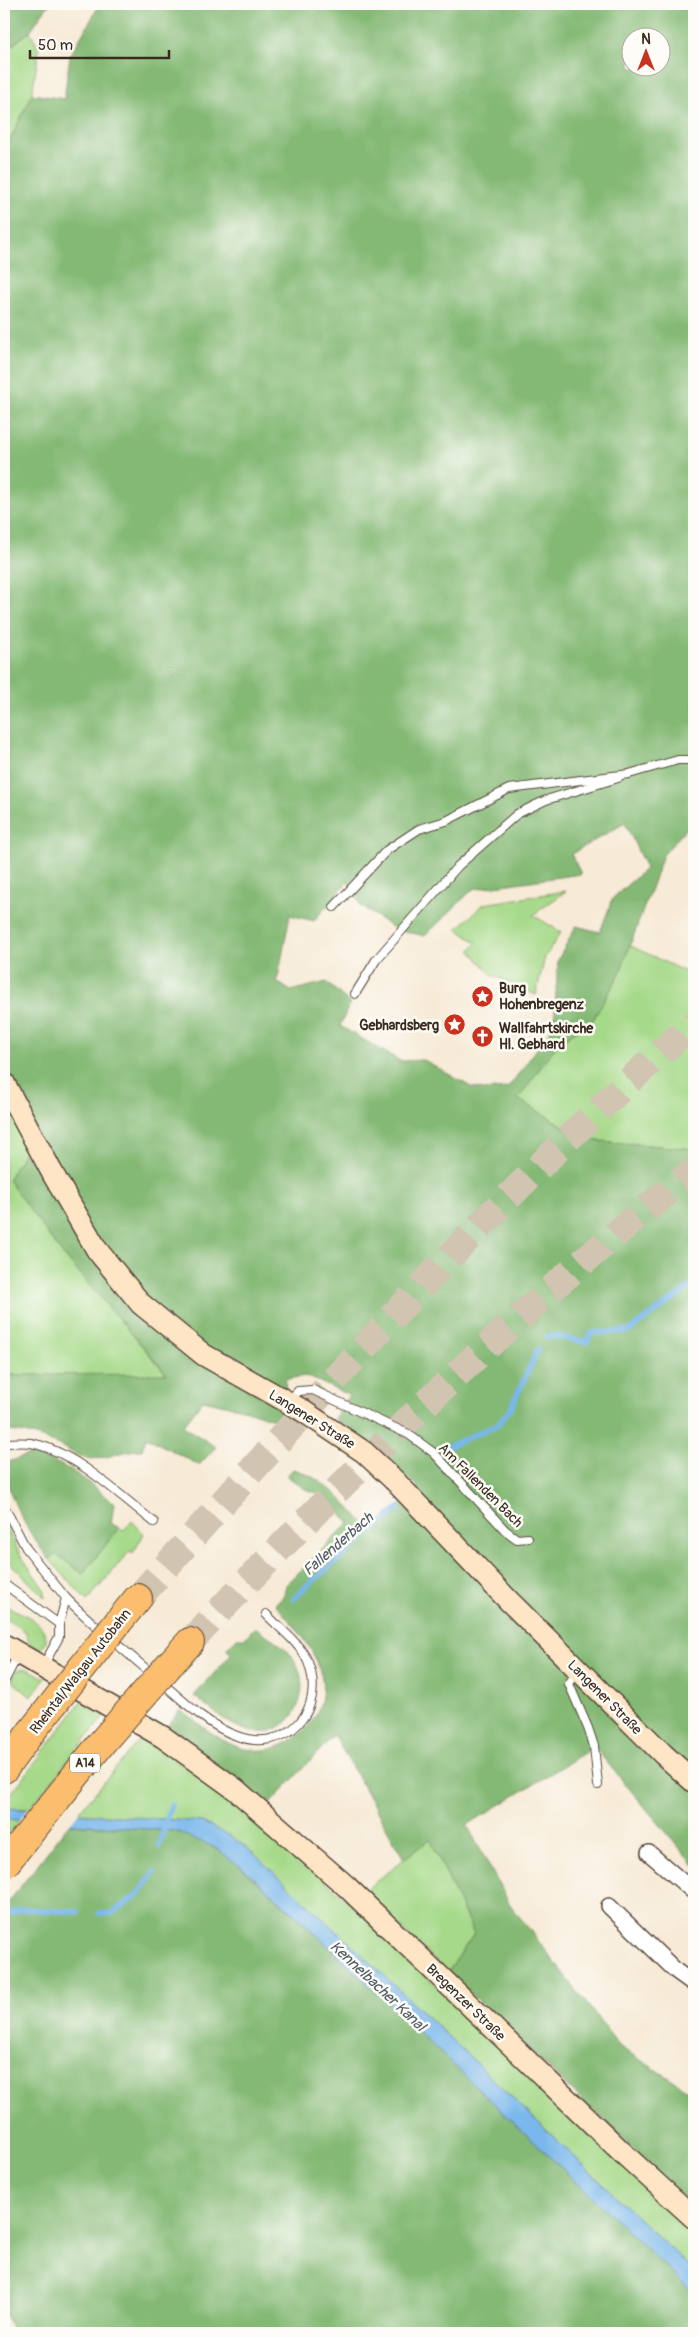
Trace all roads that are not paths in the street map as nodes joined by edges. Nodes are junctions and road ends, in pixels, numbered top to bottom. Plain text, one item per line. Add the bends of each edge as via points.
1 (694, 760) edge
2 (629, 774) junction
3 (334, 907) dead end
4 (355, 994) dead end
5 (4, 1082) edge
6 (293, 1406) junction
7 (4, 1443) edge
8 (4, 1506) edge
9 (154, 1522) dead end
10 (528, 1538) dead end
11 (4, 1584) edge
12 (66, 1598) junction
13 (138, 1598) tunnel mouth
14 (266, 1614) dead end
15 (59, 1624) junction
16 (190, 1642) tunnel mouth
17 (11, 1649) edge
18 (42, 1666) junction
19 (578, 1669) junction
20 (4, 1682) edge
21 (4, 1769) edge
22 (694, 1782) edge
23 (598, 1785) dead end
24 (650, 1853) dead end
25 (4, 1865) edge
26 (694, 1892) edge
27 (609, 1906) dead end
28 (694, 1984) edge
29 (694, 2218) edge

1 - 2 lane via 678,760
2 - 3 lane via 510,789 446,821 419,829 387,850
2 - 4 lane via 546,800 517,814 458,866 376,960
5 - 6 main road, Langener Straße via 98,1250 141,1304 204,1355
6 - 10 lane, Am Fallenden Bach via 298,1391 313,1390 408,1434 434,1453 505,1530 517,1539
6 - 19 main road, Langener Straße, bridge via 336,1431 396,1481
7 - 9 lane via 30,1443 77,1464
8 - 12 lane via 26,1548
11 - 15 lane
12 - 14 lane via 183,1701 229,1732 262,1742 275,1740 295,1727 308,1710 313,1690 311,1672 301,1649
12 - 15 lane
13 - 21 highway, Rheintal/Walgau Autobahn, bridge
15 - 18 lane via 59,1637
16 - 25 highway, A14, bridge via 104,1740
17 - 18 main road, Bregenzer Straße
17 - 20 lane
18 - 29 main road, Bregenzer Straße via 164,1737 234,1789 346,1886
19 - 22 main road, Langener Straße
19 - 23 lane via 568,1684 594,1746
24 - 26 street
27 - 28 street

